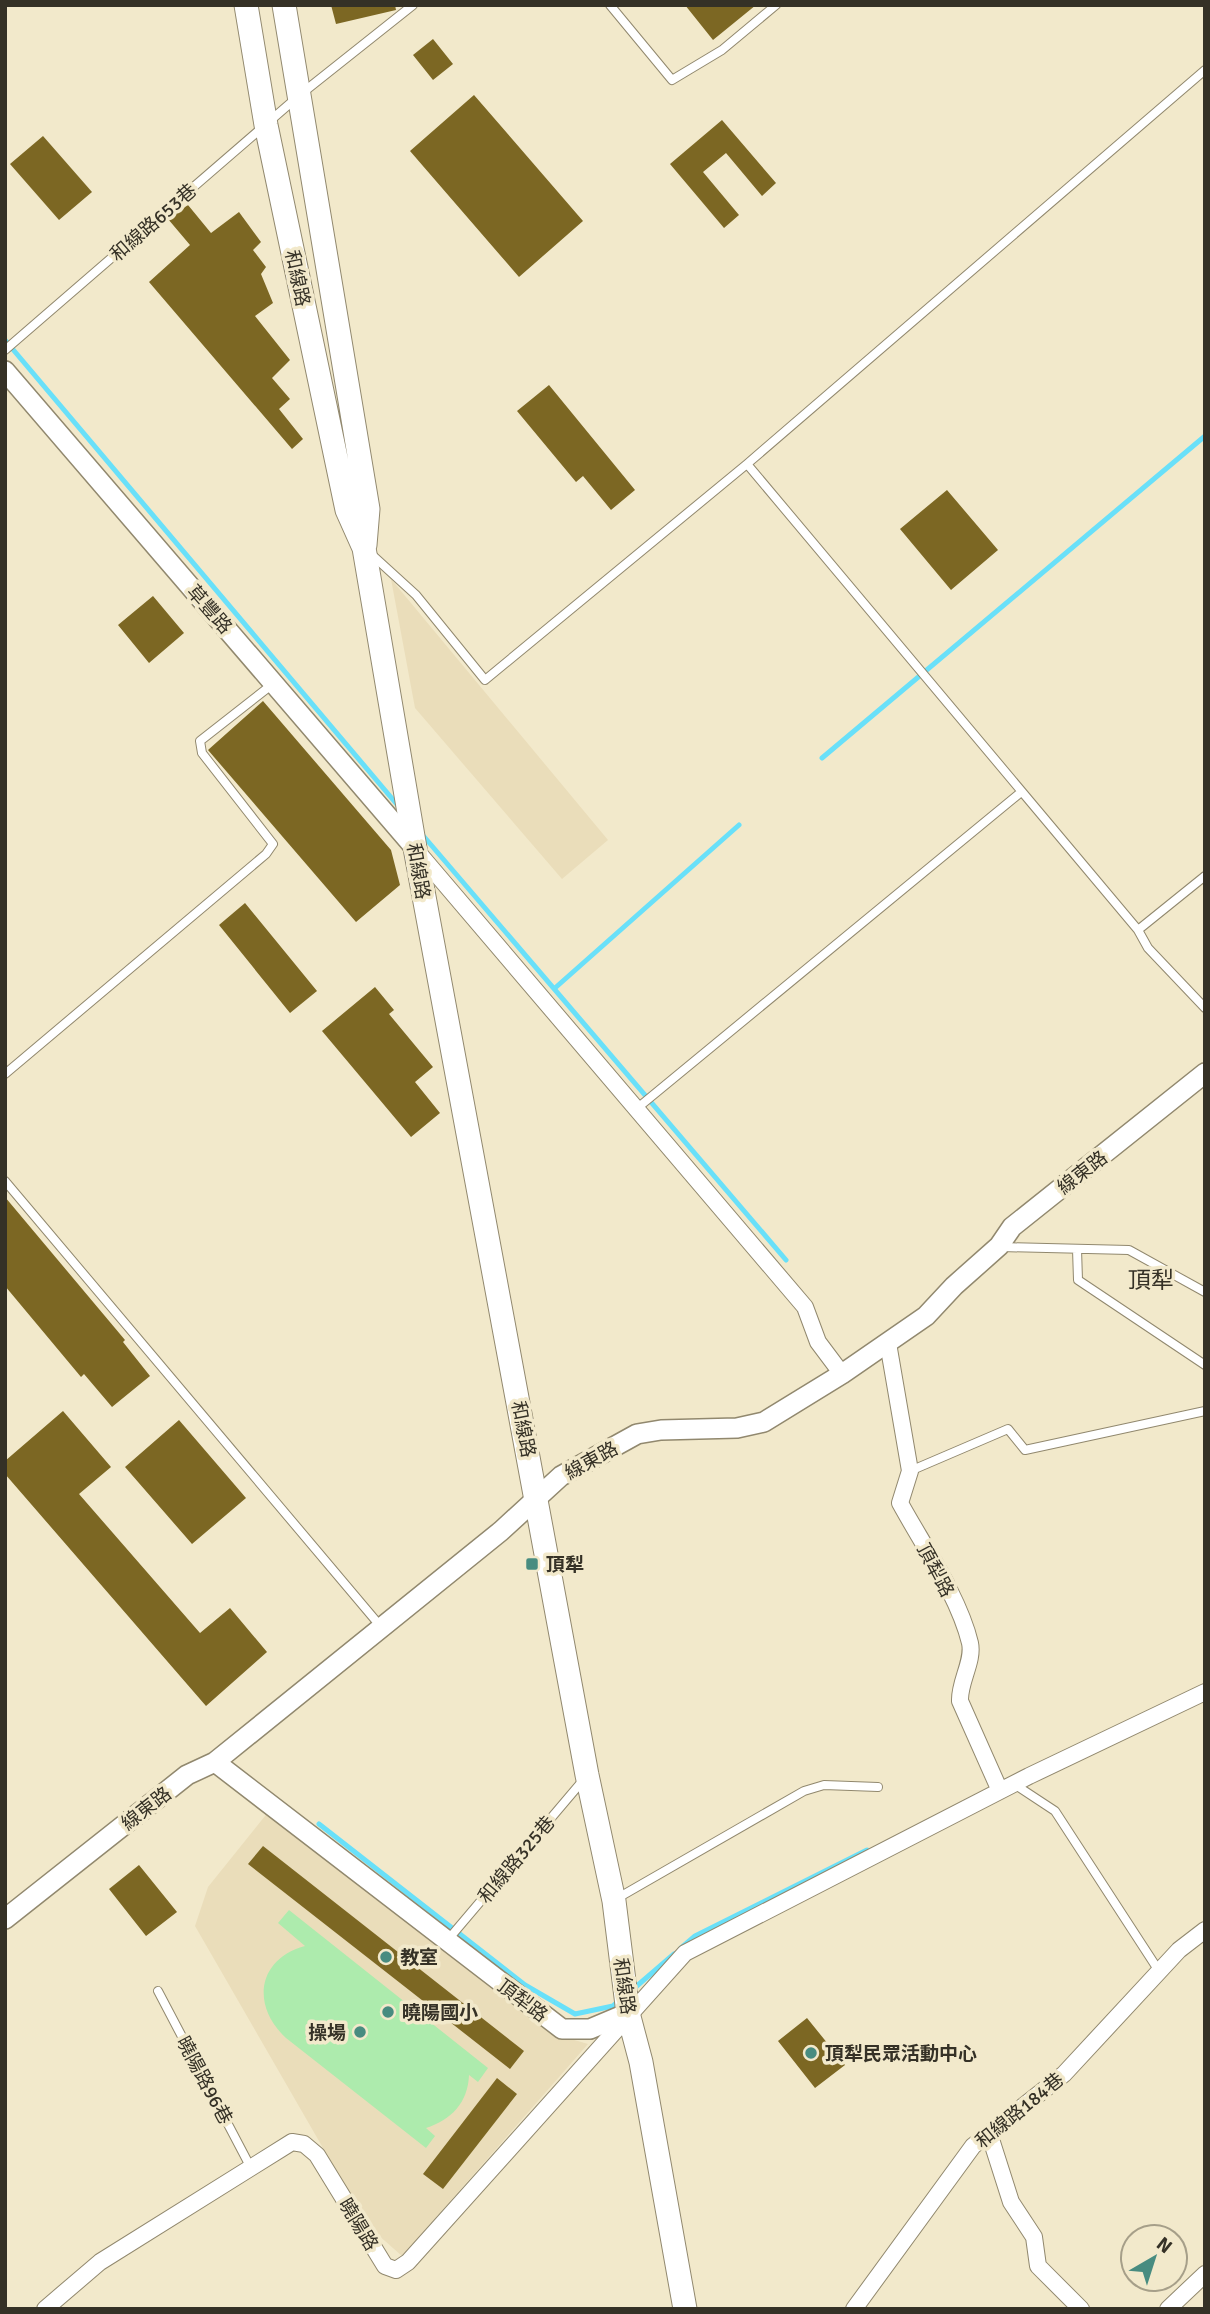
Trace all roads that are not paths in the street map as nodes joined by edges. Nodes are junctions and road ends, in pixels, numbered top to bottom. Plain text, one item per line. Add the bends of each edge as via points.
1 (246, 5) edge
2 (284, 5) edge
3 (413, 5) edge
4 (610, 5) edge
5 (776, 5) edge
6 (1205, 70) edge
7 (301, 94) junction
8 (266, 125) junction
9 (5, 350) edge
10 (5, 371) edge
11 (747, 464) junction
12 (364, 548) junction
13 (274, 683) junction
14 (1020, 793) junction
15 (415, 848) junction
16 (1205, 876) edge
17 (1138, 929) junction
18 (1205, 1008) edge
19 (1205, 1073) edge
20 (5, 1074) edge
21 (635, 1111) junction
22 (5, 1181) edge
23 (999, 1247) junction
24 (1077, 1249) junction
25 (1205, 1292) edge
26 (888, 1343) junction
27 (1205, 1365) edge
28 (842, 1374) junction
29 (1205, 1411) edge
30 (909, 1471) junction
31 (537, 1497) junction
32 (382, 1628) junction
33 (1205, 1692) edge
34 (215, 1762) junction
35 (587, 1775) junction
36 (878, 1787) dead end
37 (1007, 1787) junction
38 (614, 1901) junction
39 (5, 1919) edge
40 (1205, 1930) edge
41 (446, 1942) junction
42 (1159, 1972) junction
43 (158, 1991) dead end
44 (628, 2013) junction
45 (989, 2133) junction
46 (252, 2169) junction
47 (1205, 2274) edge
48 (45, 2309) edge
49 (685, 2309) edge
50 (854, 2309) edge
51 (1081, 2309) edge
52 (1168, 2309) edge

1 - 8 main road, 和線路
2 - 7 main road, 和線路
3 - 7 lane, 和線路653巷
4 - 5 lane via 672,80 722,50
6 - 11 lane
7 - 8 lane, 和線路653巷
7 - 12 main road, 和線路 via 369,509
8 - 9 lane, 和線路653巷
8 - 12 main road, 和線路 via 347,510
10 - 13 street, 草豐路
11 - 12 lane via 485,680 416,595
11 - 14 lane
12 - 15 main road, 和線路
13 - 15 street, 草豐路
13 - 20 lane via 200,741 202,753 273,844
14 - 17 lane
14 - 21 lane
15 - 21 street
15 - 31 main road, 和線路
16 - 17 lane
17 - 18 lane via 1148,947
19 - 23 street, 線東路 via 1012,1227
21 - 28 street via 805,1307 818,1342
22 - 32 lane
23 - 24 lane
23 - 26 street, 線東路 via 926,1316
24 - 25 lane via 1129,1250
24 - 27 lane via 1078,1280
26 - 28 street, 線東路
26 - 30 street, 頂犁路
28 - 31 street, 線東路 via 764,1422 637,1434 561,1476
29 - 30 lane via 1025,1450 1008,1429
30 - 37 street, 頂犁路 via 900,1503 949,1593 971,1645 959,1687 960,1701
31 - 32 street, 線東路
31 - 35 main road, 和線路
32 - 34 street, 線東路
33 - 37 street, 頂犁路
34 - 39 street, 線東路 via 187,1775
34 - 41 street, 頂犁路
35 - 38 main road, 和線路
35 - 41 lane, 和線路325巷
36 - 38 lane via 824,1785 804,1791
37 - 42 lane via 1055,1811
37 - 44 street, 頂犁路 via 685,1953
38 - 44 main road, 和線路
40 - 42 street, 和線路184巷
41 - 44 street, 頂犁路 via 562,2029 590,2029
42 - 45 street, 和線路184巷 via 1064,2074
43 - 46 lane, 曉陽路96巷
44 - 46 street, 曉陽路 via 408,2262 396,2270 385,2266 317,2155 304,2144 292,2142
44 - 49 main road, 和線路
45 - 50 street, 和線路184巷 via 956,2166
45 - 51 street via 1011,2202 1034,2237 1038,2266
46 - 48 street, 曉陽路 via 100,2262
47 - 52 street

